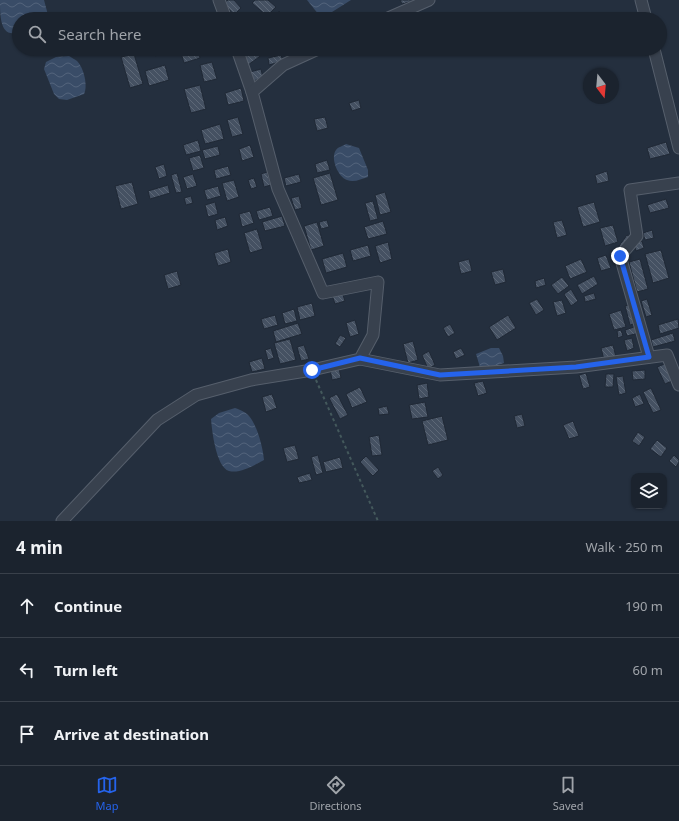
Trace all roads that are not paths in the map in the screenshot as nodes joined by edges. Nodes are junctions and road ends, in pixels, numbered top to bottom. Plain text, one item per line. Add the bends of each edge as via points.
1 (219, 0) edge
2 (429, 0) edge
3 (641, 0) edge
4 (223, 12) edge
5 (402, 12) edge
6 (644, 12) edge
7 (239, 56) edge
8 (303, 56) edge
9 (656, 56) edge
10 (252, 92) junction
11 (679, 148) edge
12 (679, 183) edge
13 (649, 357) junction
14 (360, 358) junction
15 (679, 385) edge
16 (62, 521) edge

1 - 4 street
2 - 5 street
3 - 6 street
7 - 10 street
8 - 10 street via 283,65
9 - 11 street
10 - 14 street via 278,189 323,293 378,282 373,335
12 - 13 street via 630,190 637,236 620,256
13 - 14 street via 576,367 440,375
13 - 15 street via 667,355
14 - 16 street via 312,370 251,380 196,395 157,420

